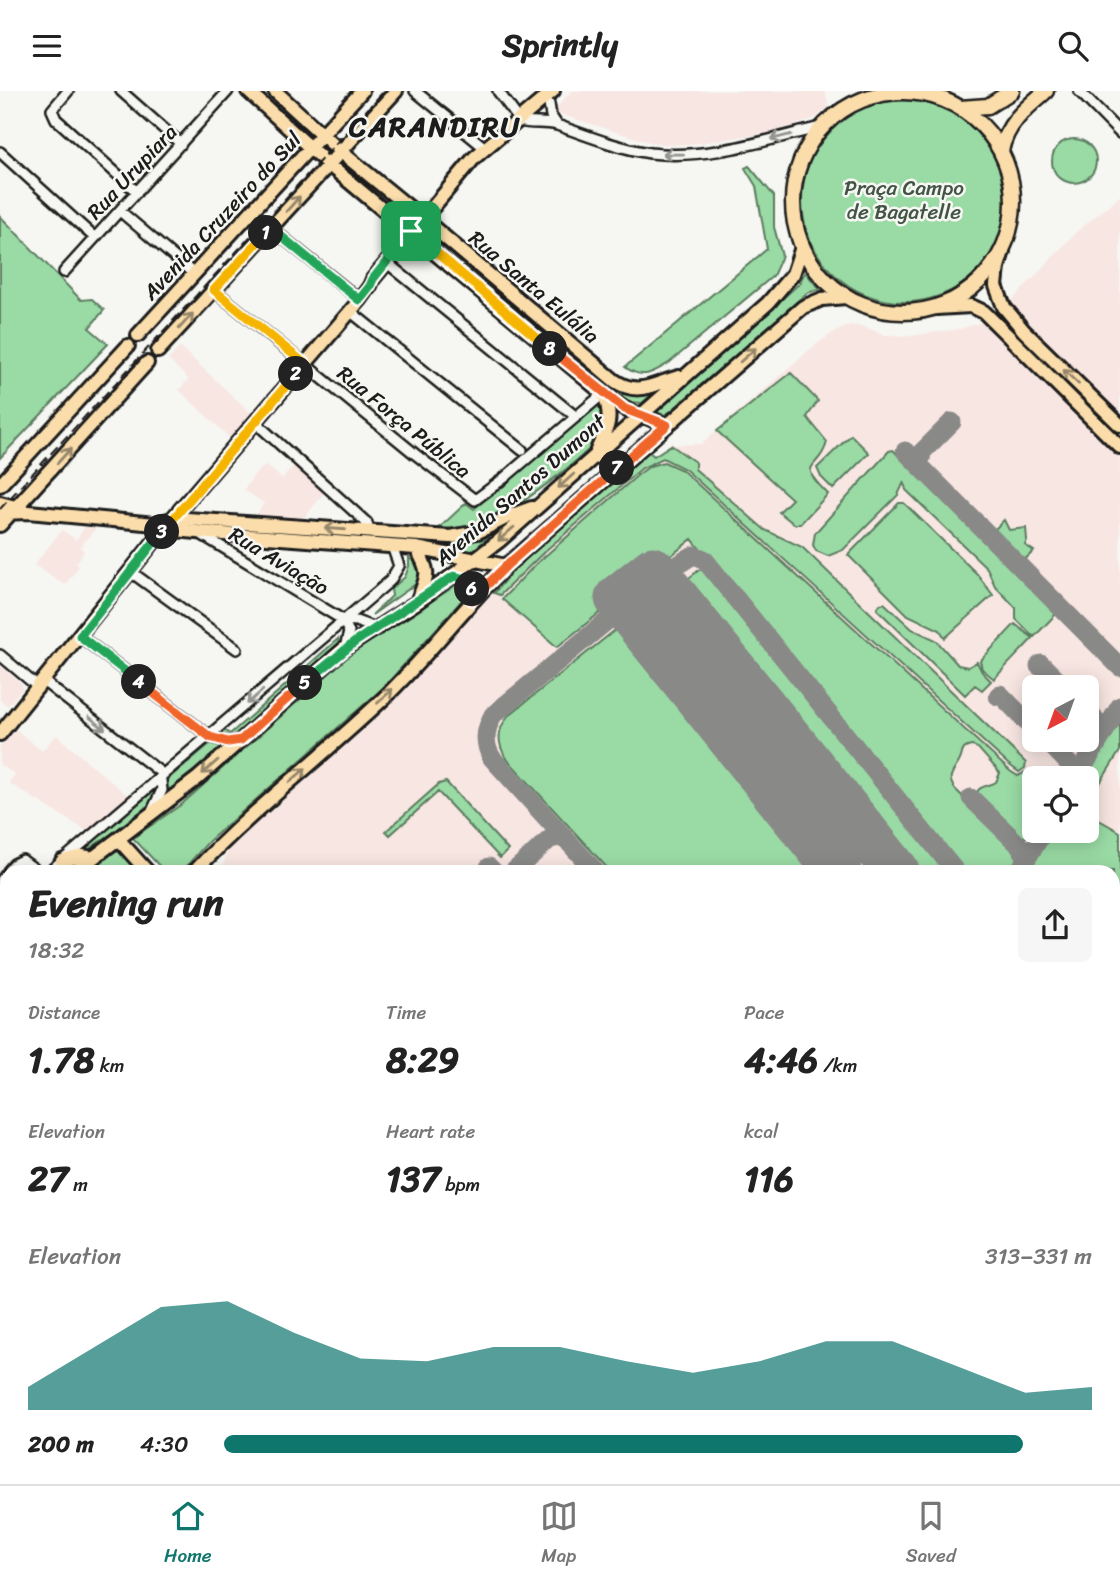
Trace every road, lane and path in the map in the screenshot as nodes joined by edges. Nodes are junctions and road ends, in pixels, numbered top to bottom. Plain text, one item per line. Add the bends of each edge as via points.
1 (68, 91) edge
2 (121, 91) edge
3 (248, 91) edge
4 (275, 91) edge
5 (362, 91) edge
6 (396, 91) edge
7 (415, 91) edge
8 (498, 91) edge
9 (553, 91) edge
10 (565, 91) edge
11 (1012, 91) edge
12 (1046, 91) edge
13 (1079, 91) edge
14 (229, 92) edge
15 (549, 104) junction
16 (960, 108) junction
17 (297, 111) junction
18 (341, 115) junction
19 (523, 121) junction
20 (557, 125) junction
21 (821, 127) junction
22 (1120, 133) edge
23 (322, 135) junction
24 (181, 144) junction
25 (310, 148) junction
26 (485, 148) junction
27 (340, 151) junction
28 (1001, 151) junction
29 (0, 152) edge
30 (477, 161) junction
31 (328, 164) junction
32 (137, 192) junction
33 (120, 211) junction
34 (425, 220) junction
35 (271, 228) junction
36 (414, 234) junction
37 (95, 238) junction
38 (802, 247) junction
39 (1003, 251) junction
40 (391, 266) junction
41 (64, 272) dead end
42 (194, 274) junction
43 (370, 286) junction
44 (214, 290) junction
45 (846, 297) junction
46 (359, 300) junction
47 (936, 308) junction
48 (350, 311) junction
49 (138, 335) dead end
50 (128, 346) dead end
51 (158, 351) dead end
52 (147, 363) dead end
53 (305, 364) junction
54 (682, 377) junction
55 (602, 393) junction
56 (1106, 411) junction
57 (639, 415) junction
58 (575, 417) junction
59 (1094, 421) junction
60 (255, 422) junction
61 (667, 425) junction
62 (1120, 425) edge
63 (1109, 436) junction
64 (1120, 447) edge
65 (522, 450) dead end
66 (595, 455) junction
67 (23, 460) junction
68 (0, 471) edge
69 (0, 485) edge
70 (0, 503) edge
71 (536, 508) junction
72 (14, 511) edge
73 (164, 524) junction
74 (0, 525) edge
75 (197, 532) junction
76 (369, 532) junction
77 (391, 546) junction
78 (416, 548) junction
79 (476, 560) junction
80 (506, 566) junction
81 (131, 572) junction
82 (454, 576) junction
83 (472, 600) junction
84 (417, 602) junction
85 (343, 620) junction
86 (375, 628) junction
87 (80, 636) junction
88 (237, 649) dead end
89 (344, 649) junction
90 (0, 655) edge
91 (41, 684) junction
92 (0, 734) edge
93 (210, 737) junction
94 (241, 740) junction
95 (162, 778) junction
96 (148, 817) junction
97 (118, 839) junction
98 (93, 858) junction
99 (62, 861) junction
100 (13, 865) edge
101 (29, 865) edge
102 (57, 865) edge
103 (84, 865) edge
104 (142, 865) edge
105 (201, 865) edge

1 - 32 street via 52,110 56,119
2 - 24 street
3 - 25 main road, Rua Santa Eulália
4 - 17 main road, Rua Santa Eulália
5 - 18 main road, Avenida Cruzeiro do Sul
6 - 27 main road, Avenida Cruzeiro do Sul
7 - 26 street
8 - 19 street
9 - 19 main road
10 - 15 main road
11 - 16 highway via 988,106
12 - 28 highway via 1009,126
13 - 22 street
14 - 24 street, Rua Urupiara
15 - 19 main road
15 - 20 street
16 - 21 highway via 926,94 885,93 850,105
16 - 28 highway via 983,127
17 - 18 main road via 321,120
17 - 23 main road, Rua Santa Eulália
18 - 23 main road, Avenida Cruzeiro do Sul
19 - 20 street
19 - 26 main road
19 - 30 main road
21 -> 20 street via 723,149 676,154 632,149
21 - 38 highway via 795,175 793,212
23 - 25 main road, Avenida Cruzeiro do Sul
23 - 27 main road, Rua Santa Eulália
24 - 32 street, Rua Urupiara
25 - 31 main road, Rua Santa Eulália
25 - 42 main road, Avenida Cruzeiro do Sul
26 - 30 main road
27 - 31 main road, Avenida Cruzeiro do Sul
27 - 34 main road, Rua Santa Eulália
28 - 39 highway via 1014,201
29 - 37 street
30 - 34 main road
35 -> 31 main road, Avenida Cruzeiro do Sul
31 - 36 main road, Rua Santa Eulália
32 - 33 street, Rua Urupiara
33 - 37 street, Rua Urupiara
33 - 42 street
34 - 36 main road
34 - 54 main road, Rua Santa Eulália via 621,385 642,390
35 - 44 main road, Avenida Cruzeiro do Sul
35 - 46 street
36 - 40 main road
36 - 43 main road
36 - 55 main road, Rua Santa Eulália
37 - 41 street, Rua Urupiara
38 - 45 highway via 825,280
38 - 54 main road, Avenida Santos Dumont via 793,274 781,290
39 - 47 highway via 975,286
56 -> 39 main road via 1004,307 996,280
40 - 43 main road
40 - 58 street
42 - 49 main road, Avenida Cruzeiro do Sul
43 - 46 main road
51 -> 44 main road, Avenida Cruzeiro do Sul
44 - 53 street, Rua Força Pública
45 - 47 highway via 890,312
61 -> 45 main road via 803,307
46 - 48 main road
47 - 59 main road via 971,306 984,312
48 - 53 main road
48 - 65 street
50 - 67 main road
72 -> 52 main road
53 - 58 street, Rua Força Pública via 475,500
53 - 60 main road
54 - 57 main road, Avenida Santos Dumont
55 - 57 main road, Rua Santa Eulália
55 - 58 street
55 - 66 main road via 610,419
56 - 59 main road via 1102,419
56 - 62 main road
57 - 61 main road, Rua Santa Eulália
57 - 66 main road, Avenida Santos Dumont
59 - 63 main road
60 - 73 main road
60 - 76 street via 367,523
61 - 80 main road
62 - 63 main road via 1111,429
63 - 64 main road
66 -> 71 main road, Avenida Santos Dumont
67 - 68 main road
67 - 69 main road
70 - 72 main road
71 - 76 main road via 465,536
71 -> 79 main road, Avenida Santos Dumont
72 - 73 main road
72 - 74 main road
73 - 75 main road
76 -> 73 main road
73 - 81 main road
75 - 77 main road
75 - 85 street, Rua Aviação
77 - 78 main road
77 - 85 street via 399,566 396,573
78 - 79 main road
78 - 84 main road via 428,575
79 - 80 main road
79 - 82 main road, Avenida Santos Dumont
80 - 83 main road
81 - 87 main road
81 - 88 street
82 - 83 main road via 466,579
82 - 84 main road, Avenida Santos Dumont
105 -> 83 main road via 383,699
84 - 86 main road, Avenida Santos Dumont
85 - 86 street, Rua Aviação
85 - 89 street, Rua Aviação via 349,632
85 -> 93 street
86 - 89 main road, Avenida Santos Dumont
87 - 91 main road
87 - 93 street
89 - 94 main road, Avenida Santos Dumont
90 - 91 street
91 - 92 main road
91 -> 95 street via 153,766
93 - 94 street
93 - 95 street
94 -> 96 main road, Avenida Santos Dumont
95 - 96 street via 158,803
95 - 99 street
96 - 97 main road, Avenida Santos Dumont
97 - 98 main road, Avenida Santos Dumont
97 - 104 main road
98 - 99 main road
98 - 103 main road, Avenida Santos Dumont
99 - 102 street
100 - 101 street via 22,860

